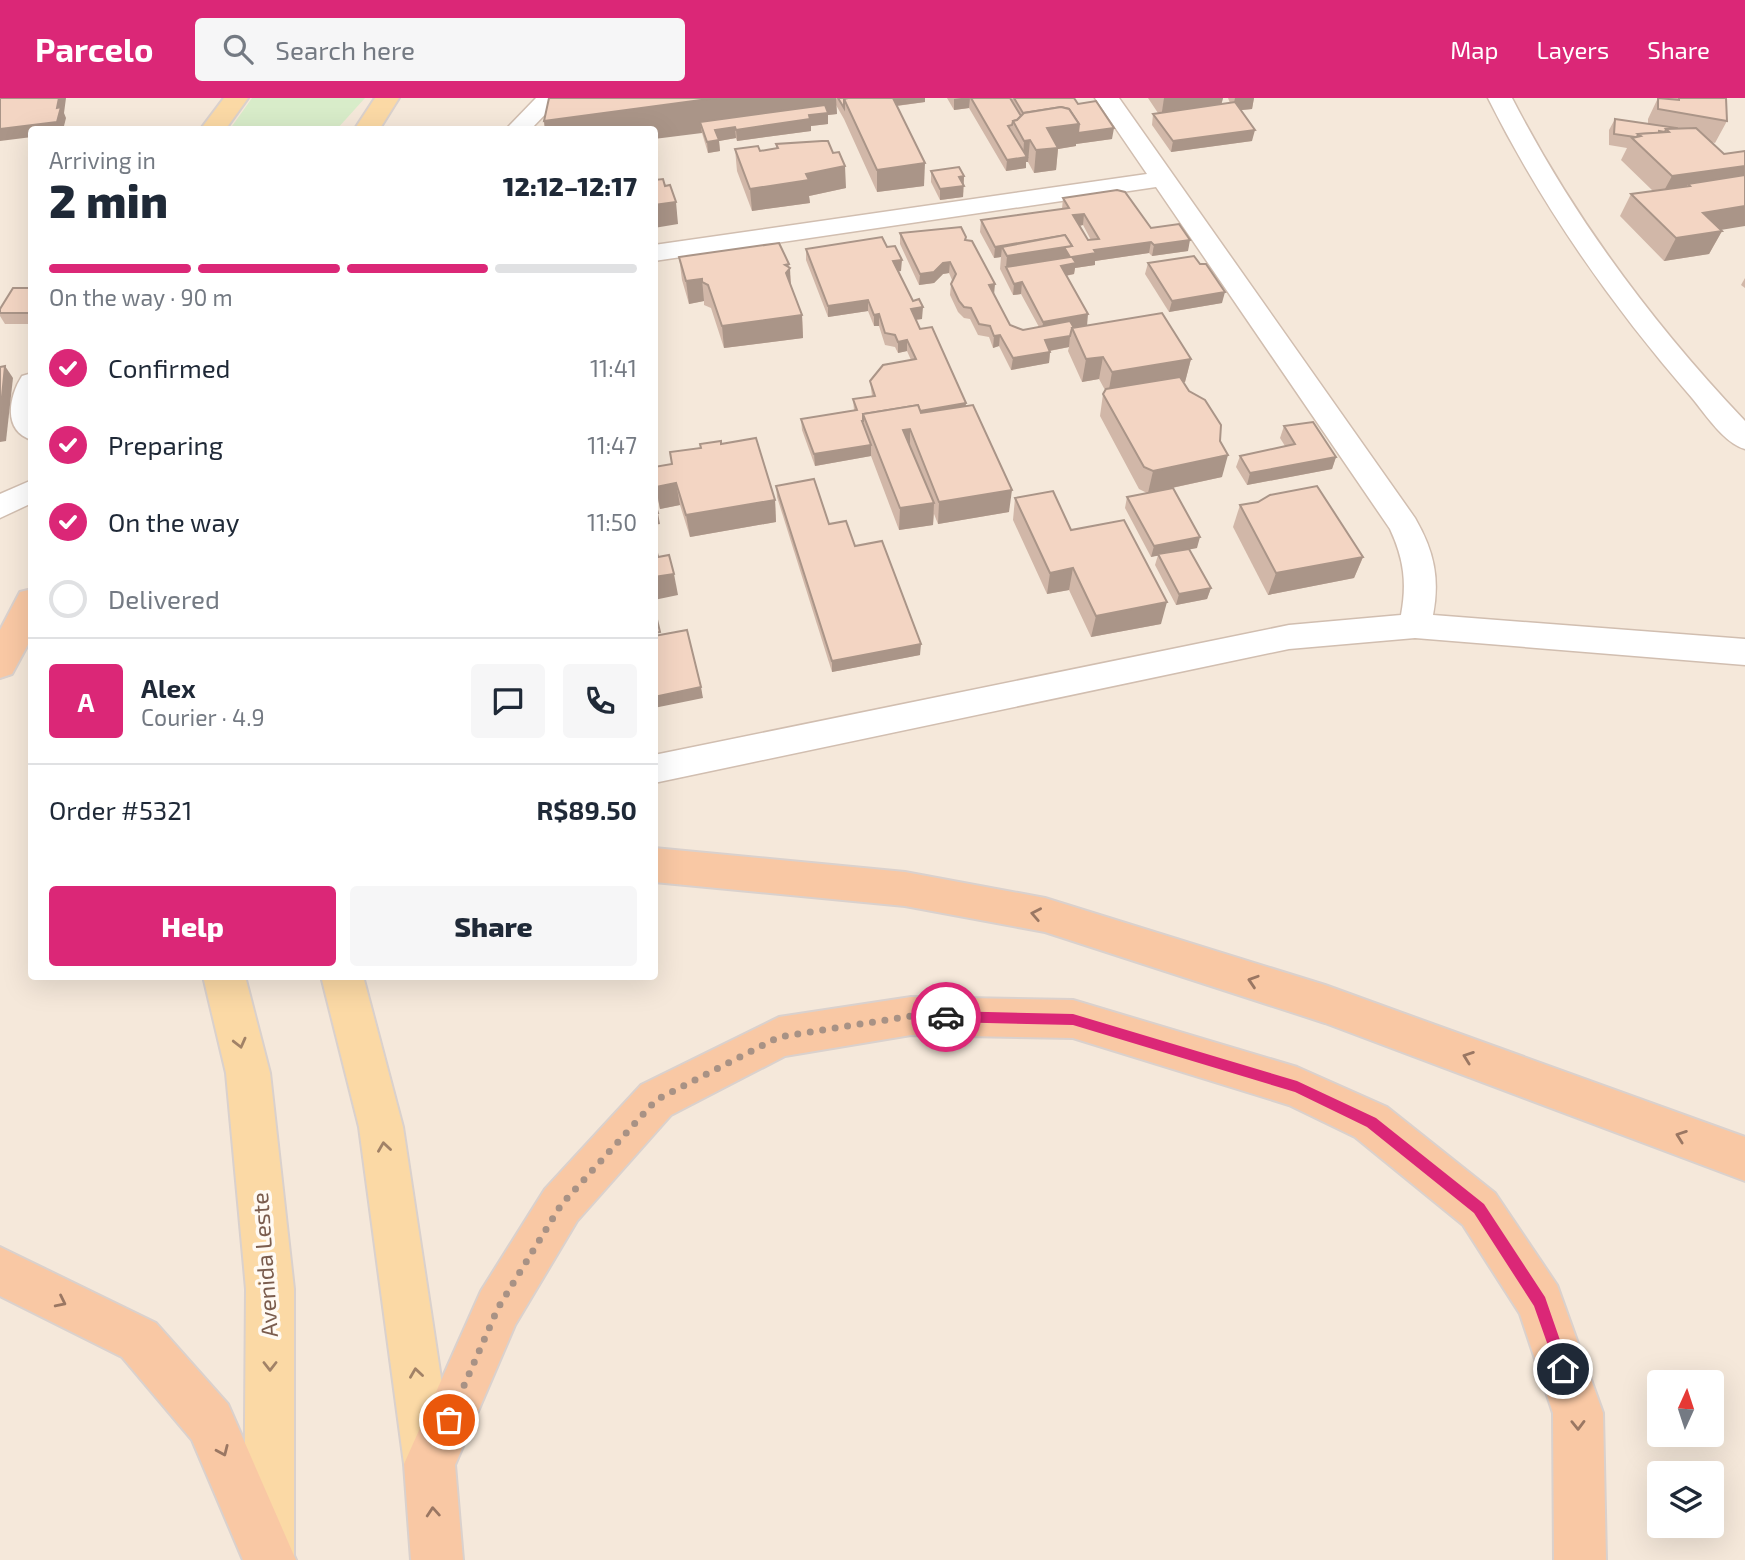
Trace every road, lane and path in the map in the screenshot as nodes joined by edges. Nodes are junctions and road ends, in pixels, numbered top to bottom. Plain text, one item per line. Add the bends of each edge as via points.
1 (236, 98) edge
2 (387, 98) edge
3 (549, 98) edge
4 (1107, 98) edge
5 (1500, 98) edge
6 (215, 126) edge
7 (369, 126) edge
8 (520, 126) edge
9 (1163, 179) junction
10 (658, 252) edge
11 (28, 394) edge
12 (28, 427) edge
13 (1745, 439) edge
14 (28, 492) edge
15 (0, 507) edge
16 (28, 608) edge
17 (1415, 626) junction
18 (1745, 652) edge
19 (0, 664) edge
20 (658, 768) edge
21 (658, 865) edge
22 (225, 980) edge
23 (343, 980) edge
24 (1745, 1159) edge
25 (0, 1272) edge
26 (429, 1464) junction
27 (270, 1558) edge
28 (436, 1560) edge
29 (1580, 1560) edge

1 - 6 main road
2 - 7 main road
3 - 8 street
4 - 9 street
5 - 13 street via 1524,149 1591,255 1643,324
9 - 10 street
9 - 17 street via 1404,526 1420,558 1423,586
11 - 12 street via 24,407
14 - 15 street
16 - 19 highway
17 - 18 street
17 - 20 street via 1289,637
24 -> 21 highway via 1325,1004 1045,915 905,889
22 -> 27 main road, Avenida Leste via 248,1073 270,1289
26 -> 23 main road via 381,1127
25 -> 27 highway via 139,1340 210,1422
28 -> 26 highway
26 -> 29 highway via 498,1308 561,1205 656,1100 779,1037 911,1016 1073,1019 1297,1087 1371,1122 1479,1209 1540,1302 1578,1413

